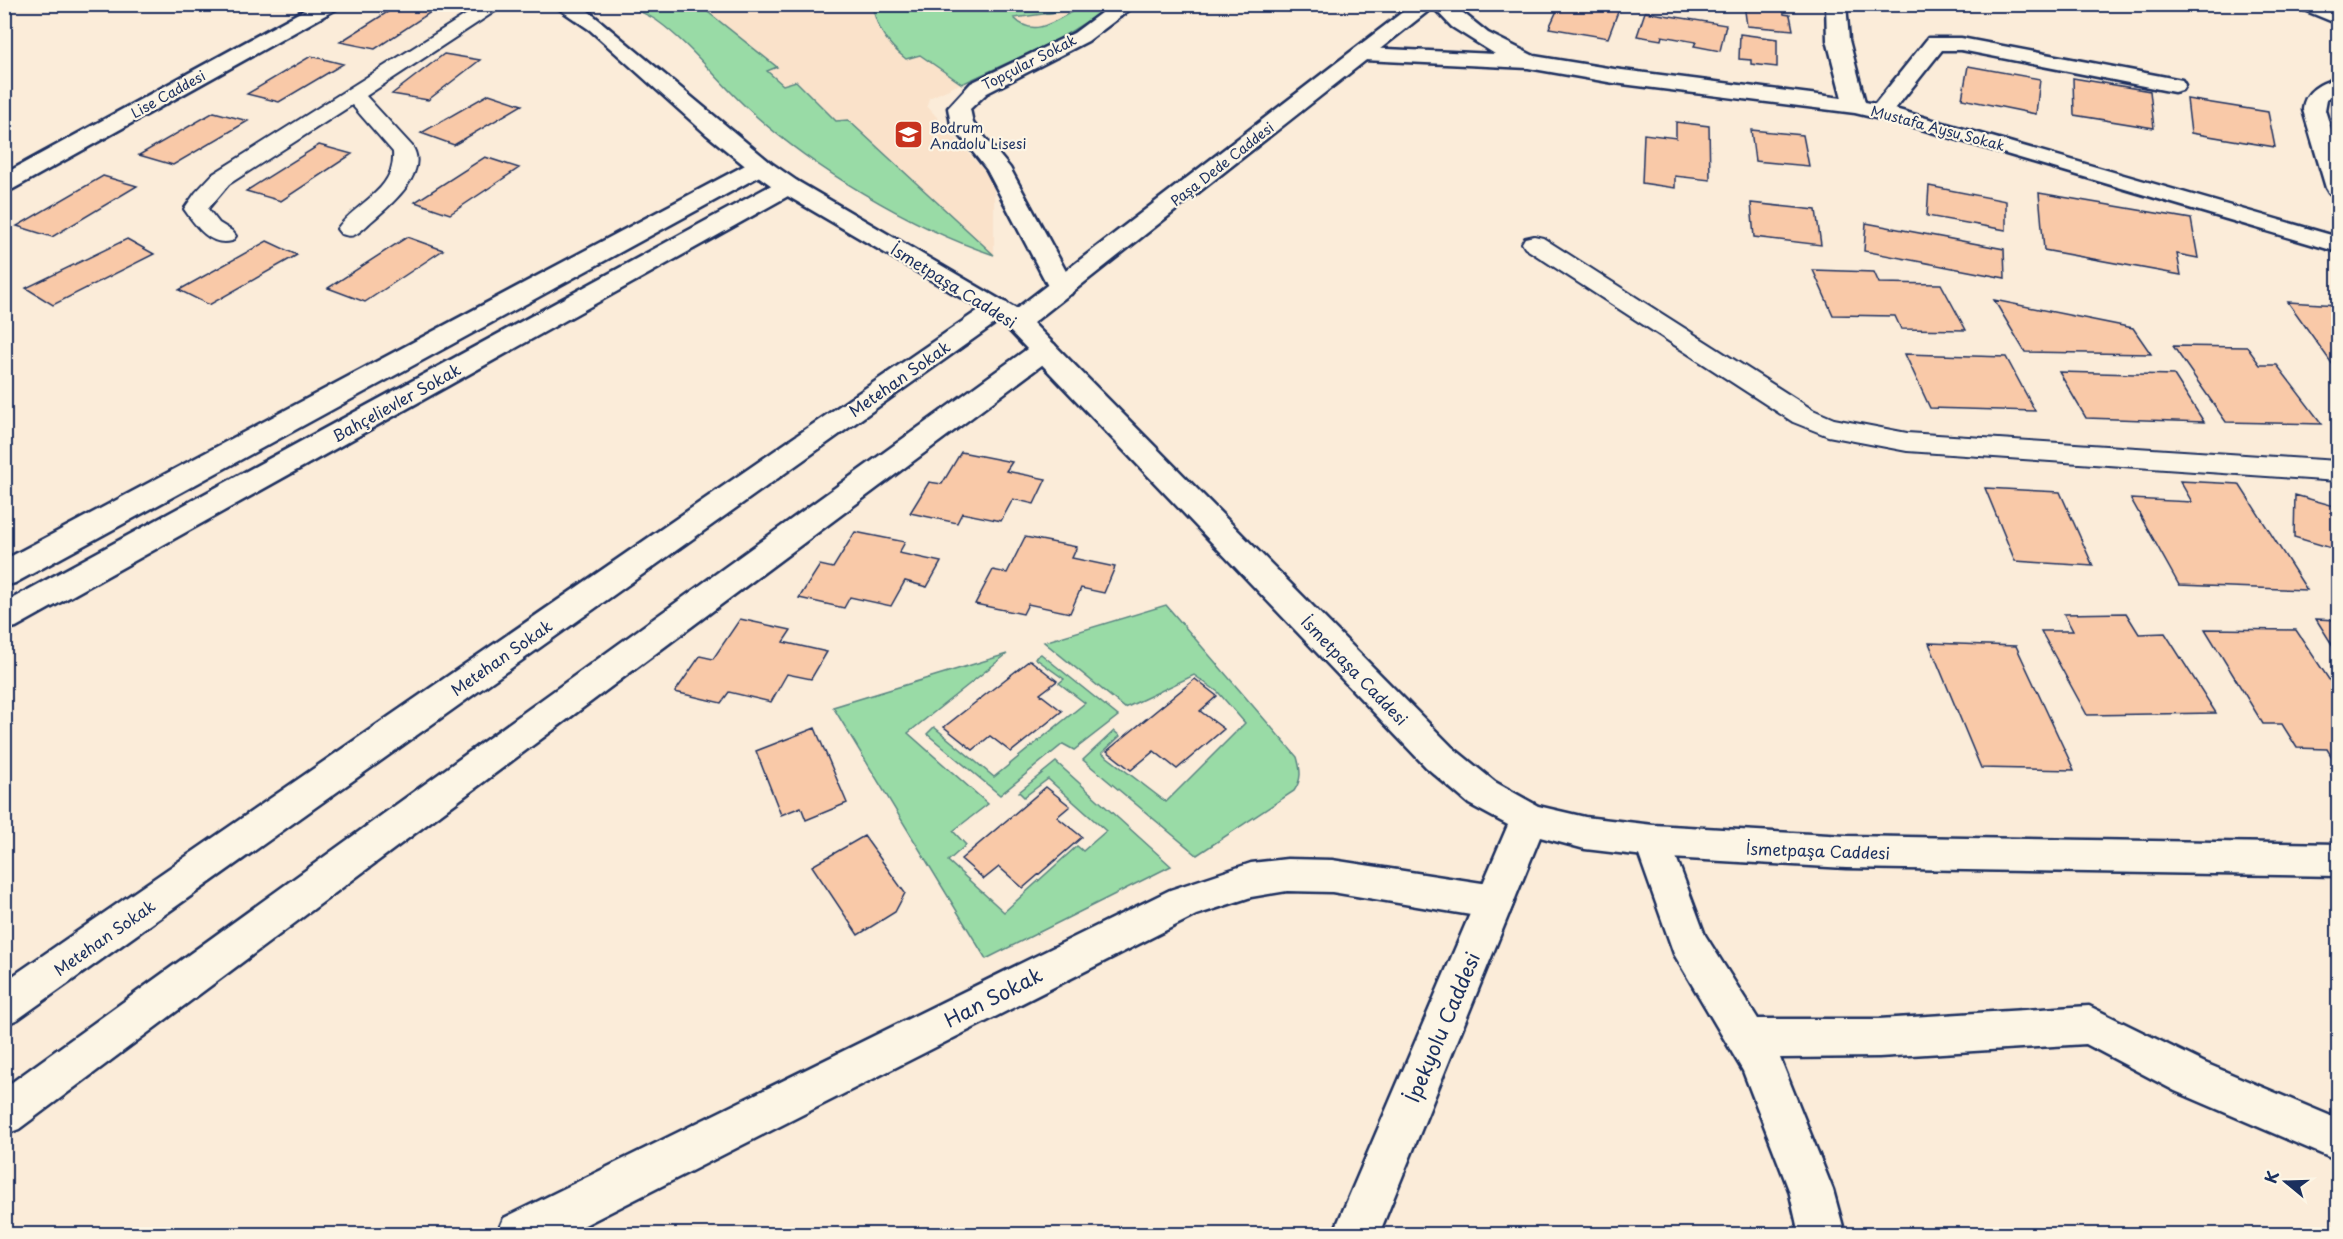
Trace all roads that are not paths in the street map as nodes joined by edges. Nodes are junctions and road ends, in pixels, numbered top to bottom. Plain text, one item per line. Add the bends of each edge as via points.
1 (332, 4) edge
2 (498, 4) edge
3 (562, 4) edge
4 (1127, 4) edge
5 (1427, 4) edge
6 (1440, 4) edge
7 (1836, 4) edge
8 (2306, 4) edge
9 (2338, 18) edge
10 (1364, 54) junction
11 (1528, 62) junction
12 (2174, 85) dead end
13 (2338, 85) edge
14 (354, 95) junction
15 (1855, 106) junction
16 (1881, 112) junction
17 (759, 167) junction
18 (4, 184) edge
19 (788, 186) junction
20 (2338, 188) edge
21 (349, 229) dead end
22 (224, 236) dead end
23 (1534, 243) dead end
24 (2338, 245) edge
25 (1062, 288) junction
26 (1008, 315) junction
27 (1044, 350) junction
28 (2338, 471) edge
29 (4, 575) edge
30 (4, 618) edge
31 (1529, 819) junction
32 (1653, 841) junction
33 (2338, 860) edge
34 (1495, 902) junction
35 (4, 1006) edge
36 (1746, 1039) junction
37 (4, 1114) edge
38 (2338, 1140) edge
39 (520, 1234) edge
40 (1356, 1234) edge
41 (1822, 1234) edge

1 - 18 street, Lise Caddesi
2 - 14 lane
3 - 17 street, İsmetpaşa Caddesi via 597,26
4 - 25 street, Topçular Sokak via 1081,37 979,88 959,108 962,124 998,168
5 - 10 street, Paşa Dede Caddesi
6 - 11 street via 1469,30
7 - 15 street via 1838,40
8 - 9 street
10 - 11 street
10 - 25 street, Paşa Dede Caddesi
11 - 15 street, Mustafa Aysu Sokak
12 - 16 street via 1960,44 1936,43
13 - 20 street via 2318,94 2314,110
14 - 21 lane via 404,151 406,160 400,179
14 - 22 lane via 221,179 204,197 196,209 202,219
15 - 16 street, Mustafa Aysu Sokak
16 - 24 street, Mustafa Aysu Sokak
17 - 19 street, İsmetpaşa Caddesi
17 - 29 street
19 - 26 street, İsmetpaşa Caddesi
19 - 30 street, Bahçelievler Sokak
23 - 28 lane via 1803,416 1828,427 1907,442
25 - 26 street, Paşa Dede Caddesi
26 - 27 street, İsmetpaşa Caddesi
26 - 35 street, Metehan Sokak
27 - 31 street, İsmetpaşa Caddesi via 1439,757 1482,793
27 - 37 street
31 - 32 street, İsmetpaşa Caddesi via 1585,833
31 - 34 street, İpekyolu Caddesi
32 - 33 street, İsmetpaşa Caddesi via 1846,852
32 - 36 street via 1688,942
34 - 39 street, Han Sokak via 1332,876 1287,875 1217,890 1184,902
34 - 40 street, İpekyolu Caddesi
36 - 38 street via 1880,1038 2089,1025 2190,1077
36 - 41 street via 1760,1061 1810,1190

